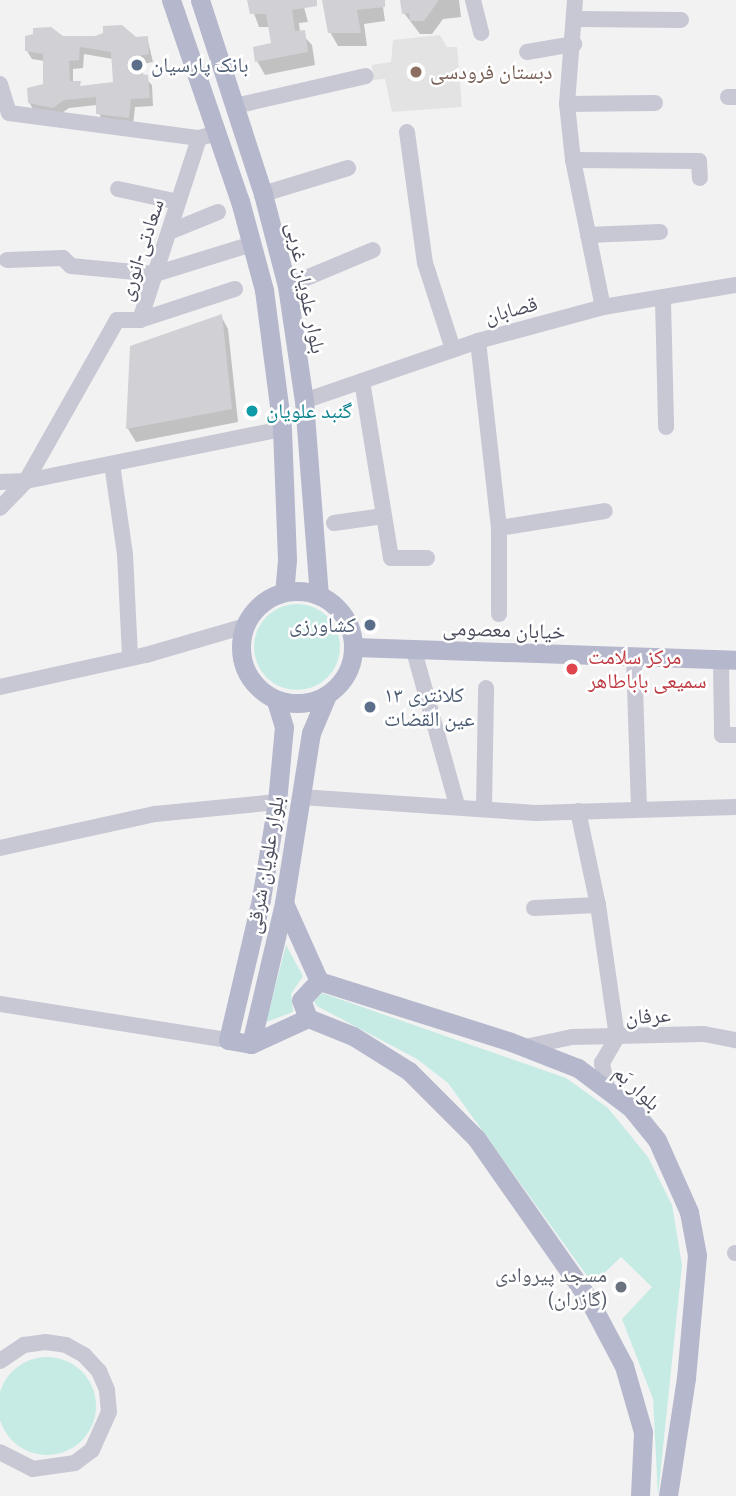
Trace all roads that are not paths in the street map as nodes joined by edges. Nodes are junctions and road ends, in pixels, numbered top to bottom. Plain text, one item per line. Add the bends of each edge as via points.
1 (171, 0) edge
2 (200, 0) edge
3 (473, 0) edge
4 (575, 0) edge
5 (576, 19) junction
6 (681, 20) dead end
7 (481, 33) dead end
8 (574, 44) junction
9 (527, 52) dead end
10 (366, 76) dead end
11 (0, 84) edge
12 (655, 103) dead end
13 (567, 104) junction
14 (234, 106) junction
15 (407, 132) dead end
16 (209, 135) junction
17 (573, 160) junction
18 (348, 168) dead end
19 (699, 178) dead end
20 (118, 189) dead end
21 (263, 194) junction
22 (178, 202) junction
23 (218, 212) dead end
24 (169, 232) junction
25 (660, 232) dead end
26 (588, 235) junction
27 (252, 244) junction
28 (361, 249) dead end
29 (7, 260) dead end
30 (155, 274) junction
31 (736, 285) edge
32 (235, 289) dead end
33 (287, 290) junction
34 (265, 299) junction
35 (663, 300) junction
36 (603, 307) junction
37 (140, 320) junction
38 (478, 341) junction
39 (453, 349) junction
40 (362, 381) junction
41 (304, 401) junction
42 (666, 427) dead end
43 (282, 429) junction
44 (112, 464) junction
45 (26, 481) junction
46 (0, 482) edge
47 (0, 508) edge
48 (605, 511) dead end
49 (384, 516) junction
50 (334, 523) dead end
51 (499, 528) junction
52 (427, 558) dead end
53 (284, 592) junction
54 (318, 594) junction
55 (499, 614) dead end
56 (245, 626) junction
57 (354, 648) junction
58 (414, 651) junction
59 (130, 656) junction
60 (634, 657) junction
61 (729, 660) edge
62 (0, 687) edge
63 (486, 688) dead end
64 (327, 695) junction
65 (276, 700) junction
66 (736, 735) edge
67 (301, 797) junction
68 (277, 802) junction
69 (457, 805) junction
70 (484, 807) junction
71 (736, 807) edge
72 (639, 808) junction
73 (578, 811) junction
74 (0, 848) edge
75 (284, 903) junction
76 (598, 905) junction
77 (534, 908) dead end
78 (319, 981) junction
79 (0, 1004) edge
80 (308, 1018) junction
81 (617, 1037) junction
82 (228, 1040) junction
83 (736, 1040) edge
84 (251, 1044) junction
85 (525, 1047) junction
86 (607, 1087) junction
87 (0, 1361) edge
88 (0, 1452) edge
89 (640, 1496) edge
90 (668, 1496) edge

1 - 16 main road, بلوار علویان غربی
2 - 14 main road, بلوار علویان غربی
3 - 7 street
4 - 5 street
5 - 6 street
5 - 8 street
8 - 9 street
8 - 13 street
10 - 14 street
11 - 16 street via 9,113
12 - 13 street
13 - 17 street
14 - 21 main road, بلوار علویان غربی
15 - 39 street via 425,263
16 - 22 street, سعادتی-انوری
16 - 27 main road, بلوار علویان غربی
17 - 19 street via 699,161
17 - 26 street
18 - 21 street
20 - 22 street
21 - 33 main road, بلوار علویان غربی
22 - 24 street, سعادتی-انوری
23 - 24 street
24 - 30 street, سعادتی-انوری
25 - 26 street
26 - 36 street
27 - 30 street
27 - 34 main road, بلوار علویان غربی
28 - 33 street
29 - 30 street via 63,258 71,267
30 - 37 street, سعادتی-انوری
31 - 35 street, قصابان
32 - 37 street
33 - 34 main road
33 - 41 main road, بلوار علویان غربی
34 - 43 main road, بلوار علویان غربی
35 - 36 street, قصابان
35 - 42 street
36 - 38 street, قصابان
37 - 45 street, سعادتی-انوری via 117,320
38 - 39 street, قصابان
38 - 51 street
39 - 40 street, قصابان
40 - 41 street, قصابان
40 - 49 street
41 - 54 main road, بلوار علویان غربی
43 - 44 street
43 - 53 main road, بلوار علویان غربی
44 - 45 street
44 - 59 street via 125,554
45 - 46 street
45 - 47 street, سعادتی-انوری
48 - 51 street
49 - 50 street
49 - 52 street via 391,558
51 - 55 street
53 - 54 main road
53 - 56 main road via 261,605
54 - 57 main road via 345,617
56 - 59 street
56 - 65 main road via 241,643 246,669 261,691
57 - 58 main road, خیابان معصومی
57 - 64 main road via 350,668
58 - 60 main road, خیابان معصومی
58 - 69 street
59 - 62 street via 28,684
60 - 61 main road, خیابان معصومی
60 - 72 street
61 - 66 street via 723,735
63 - 70 street
64 - 65 main road via 293,704
64 - 67 main road, بلوار علویان شرقی via 311,733
65 - 68 main road, بلوار علویان شرقی via 284,727
67 - 69 street
67 - 75 main road, بلوار علویان شرقی
68 - 74 street via 155,814
68 - 82 main road, بلوار علویان شرقی via 261,899
69 - 70 street
70 - 73 street via 535,813
71 - 72 street
72 - 73 street
73 - 76 street
75 - 78 main road
75 - 84 main road, بلوار علویان شرقی
76 - 77 street
76 - 81 street
78 - 80 main road via 301,1000
78 - 85 main road, بلوار بَم
79 - 82 street
80 - 84 main road
80 - 89 main road via 383,1053 441,1099 476,1138 580,1286 606,1328 638,1404 643,1432
81 - 83 street, عرفان via 704,1034
81 - 85 street via 572,1037
81 - 86 street, عرفان via 602,1063
82 - 84 main road
85 - 86 main road, بلوار بَم via 578,1068
86 - 90 main road, بلوار بَم via 631,1108 670,1162 689,1212 697,1255 687,1378
87 - 88 street via 24,1345 66,1345 99,1371 109,1412 92,1450 75,1463 54,1470 33,1469

